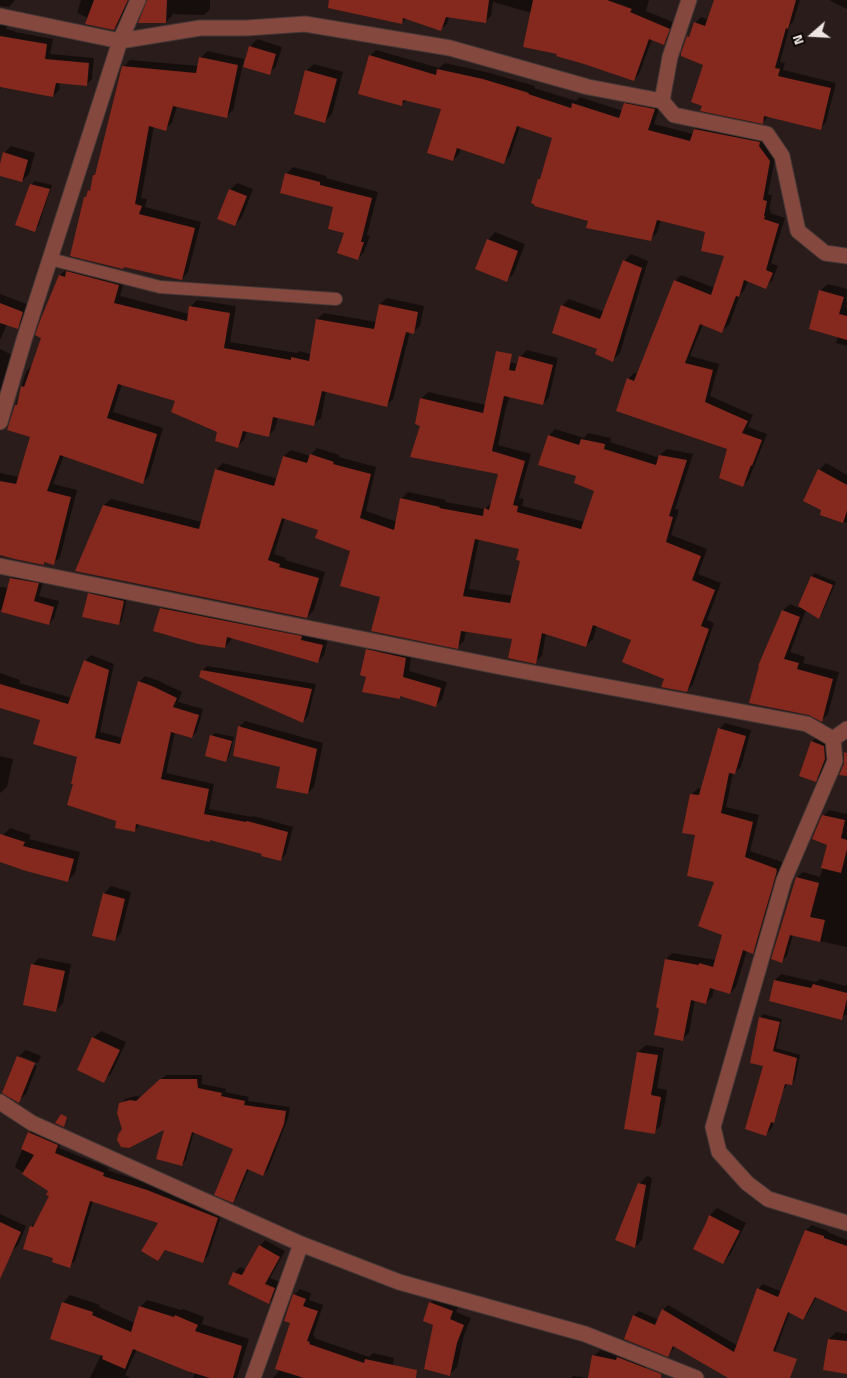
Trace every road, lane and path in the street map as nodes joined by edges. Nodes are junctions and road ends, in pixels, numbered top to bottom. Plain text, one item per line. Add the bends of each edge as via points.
1 (138, 0) edge
2 (689, 0) edge
3 (0, 16) edge
4 (120, 41) junction
5 (662, 101) junction
6 (847, 256) edge
7 (50, 259) junction
8 (336, 299) dead end
9 (0, 422) edge
10 (0, 566) edge
11 (847, 729) edge
12 (833, 739) junction
13 (0, 1102) edge
14 (847, 1223) edge
15 (301, 1244) junction
16 (253, 1378) edge
17 (696, 1378) edge

1 - 4 street
2 - 5 street via 670,57
3 - 4 street
4 - 5 street via 200,28 305,24 450,48 588,87
4 - 7 street
5 - 6 street via 674,115 767,134 782,156 798,231 826,253
7 - 8 lane via 160,287
7 - 9 street
10 - 12 street via 501,667 807,724
11 - 12 street
12 - 14 street via 835,761 784,880 713,1127 719,1152 746,1183 768,1199
13 - 15 street via 32,1123
15 - 16 street
15 - 17 street via 399,1282 585,1334

